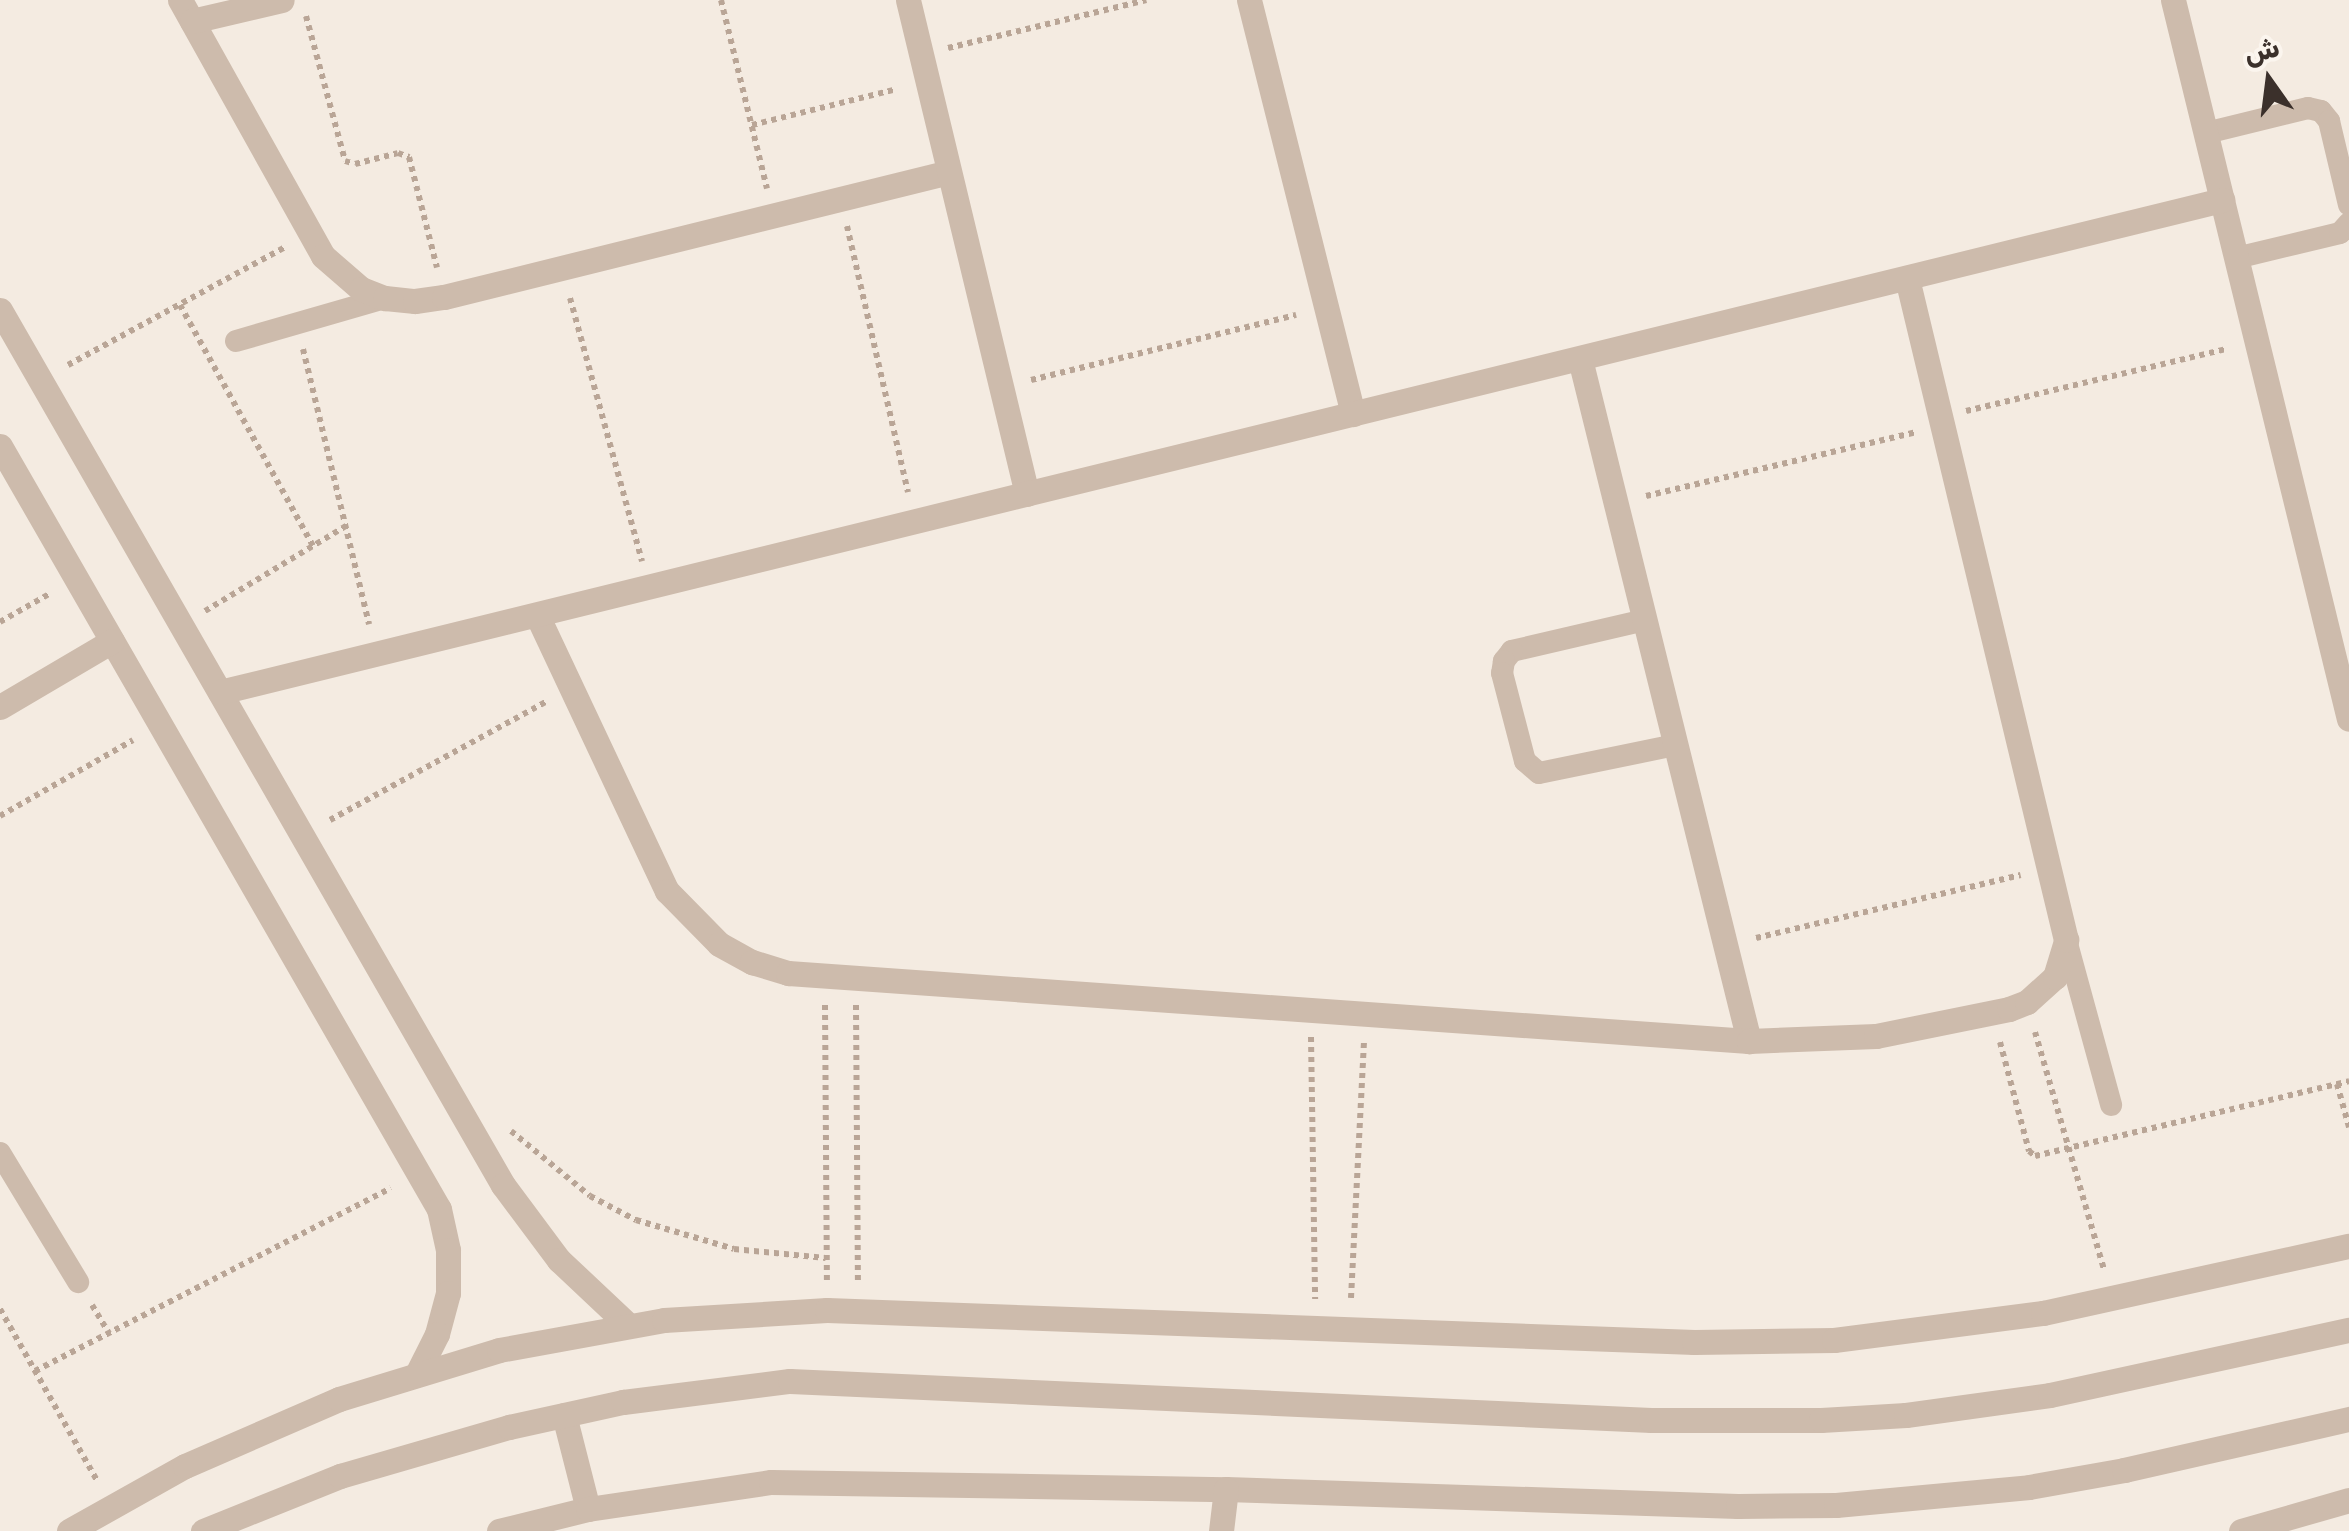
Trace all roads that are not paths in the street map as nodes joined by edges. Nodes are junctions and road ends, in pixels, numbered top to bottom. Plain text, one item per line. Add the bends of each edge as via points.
1 (282, 0) edge
2 (908, 0) edge
3 (1250, 0) edge
4 (2173, 0) edge
5 (186, 11) edge
6 (2206, 133) junction
7 (949, 172) junction
8 (2222, 200) junction
9 (2349, 206) edge
10 (2349, 223) edge
11 (2236, 258) junction
12 (1906, 278) junction
13 (385, 298) junction
14 (0, 310) edge
15 (236, 340) dead end
16 (1580, 358) junction
17 (1353, 414) junction
18 (0, 446) edge
19 (1027, 494) junction
20 (2349, 608) edge
21 (2323, 614) junction
22 (537, 615) junction
23 (1645, 620) junction
24 (112, 641) junction
25 (220, 692) junction
26 (0, 708) edge
27 (2349, 719) edge
28 (1676, 744) junction
29 (2066, 940) junction
30 (1750, 1041) junction
31 (2111, 1105) dead end
32 (0, 1153) edge
33 (2349, 1246) edge
34 (78, 1282) dead end
35 (628, 1326) junction
36 (2349, 1330) edge
37 (418, 1372) junction
38 (564, 1415) junction
39 (2349, 1419) edge
40 (1226, 1489) junction
41 (2349, 1500) edge
42 (588, 1509) junction
43 (69, 1531) edge
44 (203, 1531) edge
45 (498, 1531) edge
46 (1221, 1531) edge
47 (2240, 1531) edge

1 - 5 street
2 - 7 street
3 - 17 street
4 - 6 street
5 - 13 street via 310,234 340,275
6 - 8 street
6 - 9 lane via 2308,108 2321,111 2330,120
7 - 13 street via 444,296
7 - 19 street
8 - 11 street
8 - 12 street
10 - 11 lane via 2340,233
11 - 21 street
12 - 16 street
12 - 29 street
13 - 15 lane
14 - 25 street
16 - 17 street
16 - 23 street
17 - 19 street
18 - 24 street
19 - 22 street
20 - 21 street
21 - 27 street
22 - 25 street
22 - 30 street via 666,891 720,944 752,962 825,979 948,981
23 - 28 street
23 - 28 lane via 1512,652 1502,673 1525,761 1539,774
24 - 26 street
24 - 37 street via 438,1208 448,1278 438,1334
25 - 35 street via 512,1198 559,1260
28 - 30 street
29 - 30 street via 2055,977 2026,1002 1876,1036
29 - 31 lane
32 - 34 lane
33 - 35 street via 1974,1325 1816,1340 1694,1342 858,1310 748,1312
35 - 37 street
36 - 38 street via 2050,1395 1821,1420 1651,1420 790,1381
37 - 43 street via 261,1430
38 - 42 street
38 - 44 street via 340,1476
39 - 40 street via 2030,1486 1836,1505
40 - 42 street via 771,1482
40 - 46 street
41 - 47 street
42 - 45 street

